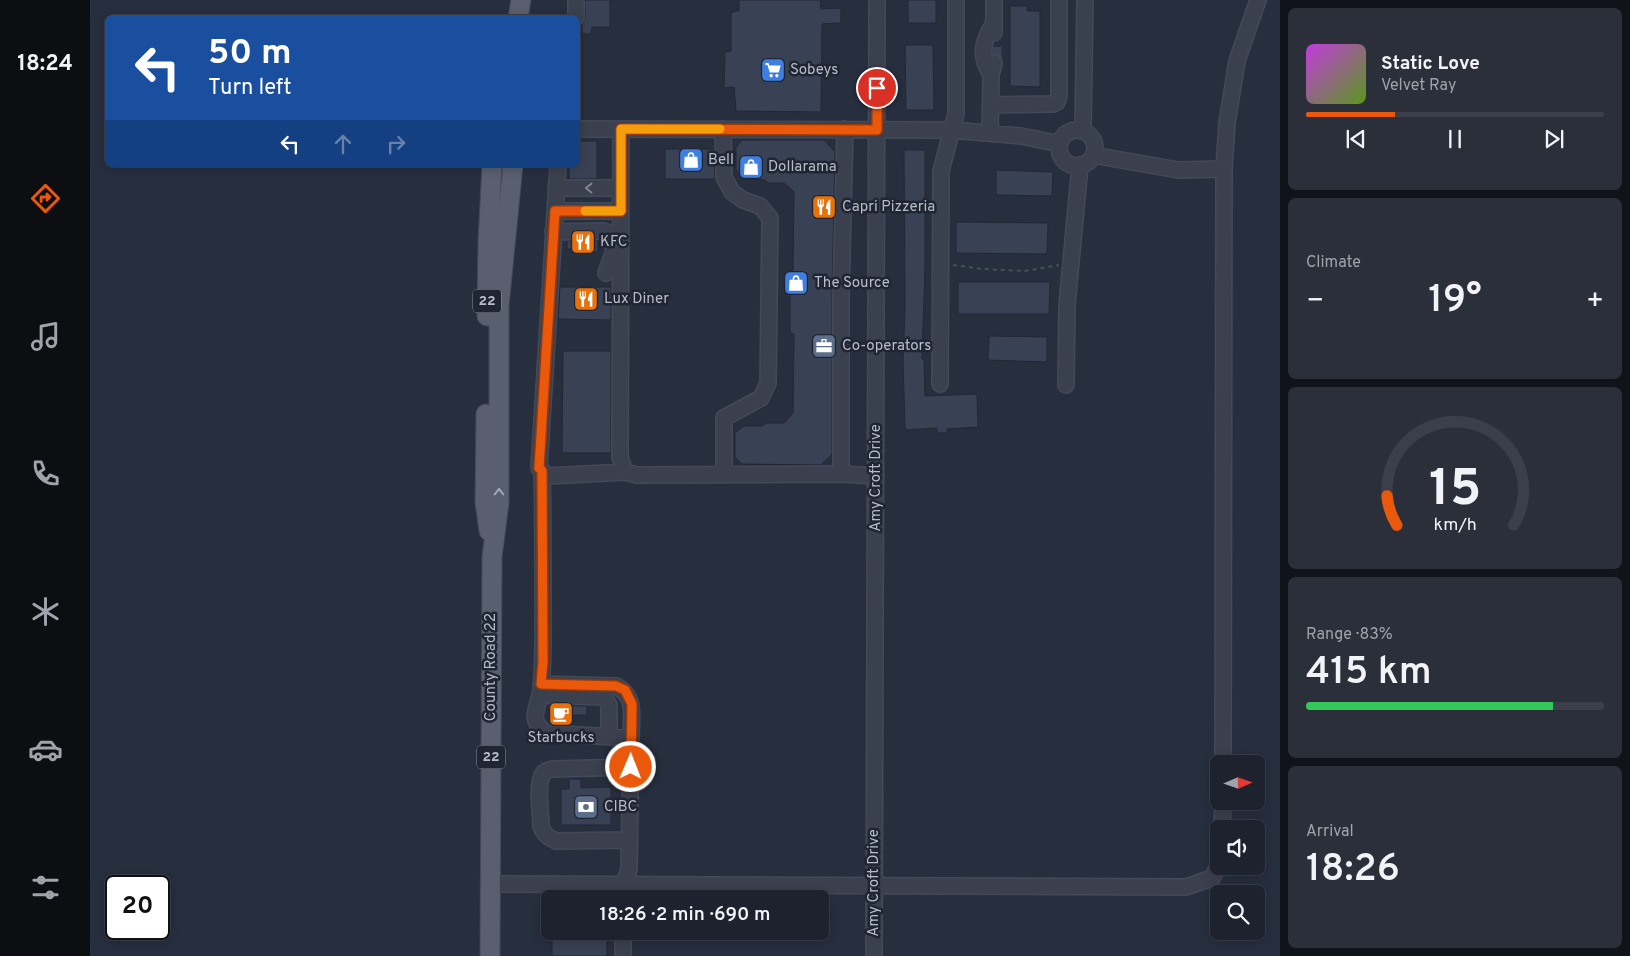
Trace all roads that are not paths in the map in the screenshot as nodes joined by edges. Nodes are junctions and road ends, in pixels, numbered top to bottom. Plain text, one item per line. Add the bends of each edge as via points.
1 (511, 0) edge
2 (521, 0) edge
3 (534, 0) edge
4 (576, 0) edge
5 (877, 0) edge
6 (956, 0) edge
7 (994, 0) edge
8 (1059, 0) edge
9 (1085, 0) edge
10 (1258, 0) edge
11 (509, 15) edge
12 (518, 15) edge
13 (532, 15) edge
14 (576, 15) edge
15 (994, 23) junction
16 (994, 47) tunnel mouth
17 (990, 105) junction
18 (580, 129) edge
19 (621, 129) junction
20 (723, 129) junction
21 (845, 130) junction
22 (877, 130) junction
23 (952, 130) junction
24 (1082, 131) junction
25 (990, 133) junction
26 (1060, 144) junction
27 (1093, 155) junction
28 (1080, 166) junction
29 (492, 167) edge
30 (502, 167) edge
31 (513, 167) edge
32 (558, 167) edge
33 (1224, 169) junction
34 (556, 188) junction
35 (621, 188) junction
36 (555, 211) junction
37 (621, 211) junction
38 (553, 232) junction
39 (606, 273) dead end
40 (499, 306) junction
41 (940, 384) dead end
42 (1066, 384) dead end
43 (542, 471) junction
44 (625, 472) junction
45 (841, 474) junction
46 (724, 475) junction
47 (876, 476) junction
48 (492, 558) junction
49 (541, 690) junction
50 (609, 736) junction
51 (631, 738) junction
52 (1223, 755) edge
53 (631, 767) junction
54 (629, 840) junction
55 (1214, 875) edge
56 (490, 884) junction
57 (874, 886) junction
58 (590, 890) edge
59 (624, 890) edge
60 (829, 890) edge
61 (623, 940) edge
62 (490, 956) edge
63 (623, 956) edge
64 (874, 956) edge

1 - 11 main road
2 - 12 main road
3 - 13 main road
4 - 14 street
5 - 22 street, Amy Croft Drive
6 - 23 street via 956,114
7 - 15 street
8 - 17 street via 1057,102
9 - 24 street
10 - 33 street via 1237,61 1227,123
15 - 16 street
15 - 17 street via 984,43 983,55 985,65 992,69
17 - 25 street
18 - 19 street
19 - 20 street
19 - 35 street
20 - 21 street
20 - 46 street via 724,177 732,192 760,206 770,218 768,384 761,398 724,418
21 - 22 street
21 - 45 street
22 - 23 street
22 - 47 street, Amy Croft Drive
23 - 25 street
23 - 41 street via 941,170
24 - 26 street via 1071,131
24 - 27 street via 1092,138
25 - 26 street
26 - 28 street via 1064,160
27 - 28 street
27 - 33 street via 1178,170
28 - 42 street via 1067,305
29 - 48 main road, County Road 22 / 22 via 485,502
30 - 40 main road
31 - 40 main road, County Road 22 / 22
32 - 34 street
33 - 52 street
35 -> 34 street
34 - 36 street
35 - 37 street
36 - 37 street
36 - 38 street
37 - 44 street via 620,457
38 - 39 street via 604,231 610,234 614,251
38 - 43 street via 539,468
48 -> 40 main road, County Road 22 / 22 via 499,503
43 - 44 street via 548,476
43 - 49 street
44 - 46 street via 637,475
45 - 46 street
45 - 47 street
47 - 57 street, Amy Croft Drive
48 - 56 main road, County Road 22 / 22
49 - 50 street via 604,697 609,705
49 - 50 street via 535,710 539,728 547,733
49 - 51 street via 616,686 625,690 632,704
50 - 51 street
51 - 53 street
53 - 54 street
53 - 54 street via 553,769 546,771 540,783 541,826 548,837 556,840
54 - 59 street via 629,869
55 - 57 street via 1186,886
56 - 58 street
56 - 62 main road, County Road 22 / 22
57 - 60 street
57 - 64 street, Amy Croft Drive
61 - 63 street

